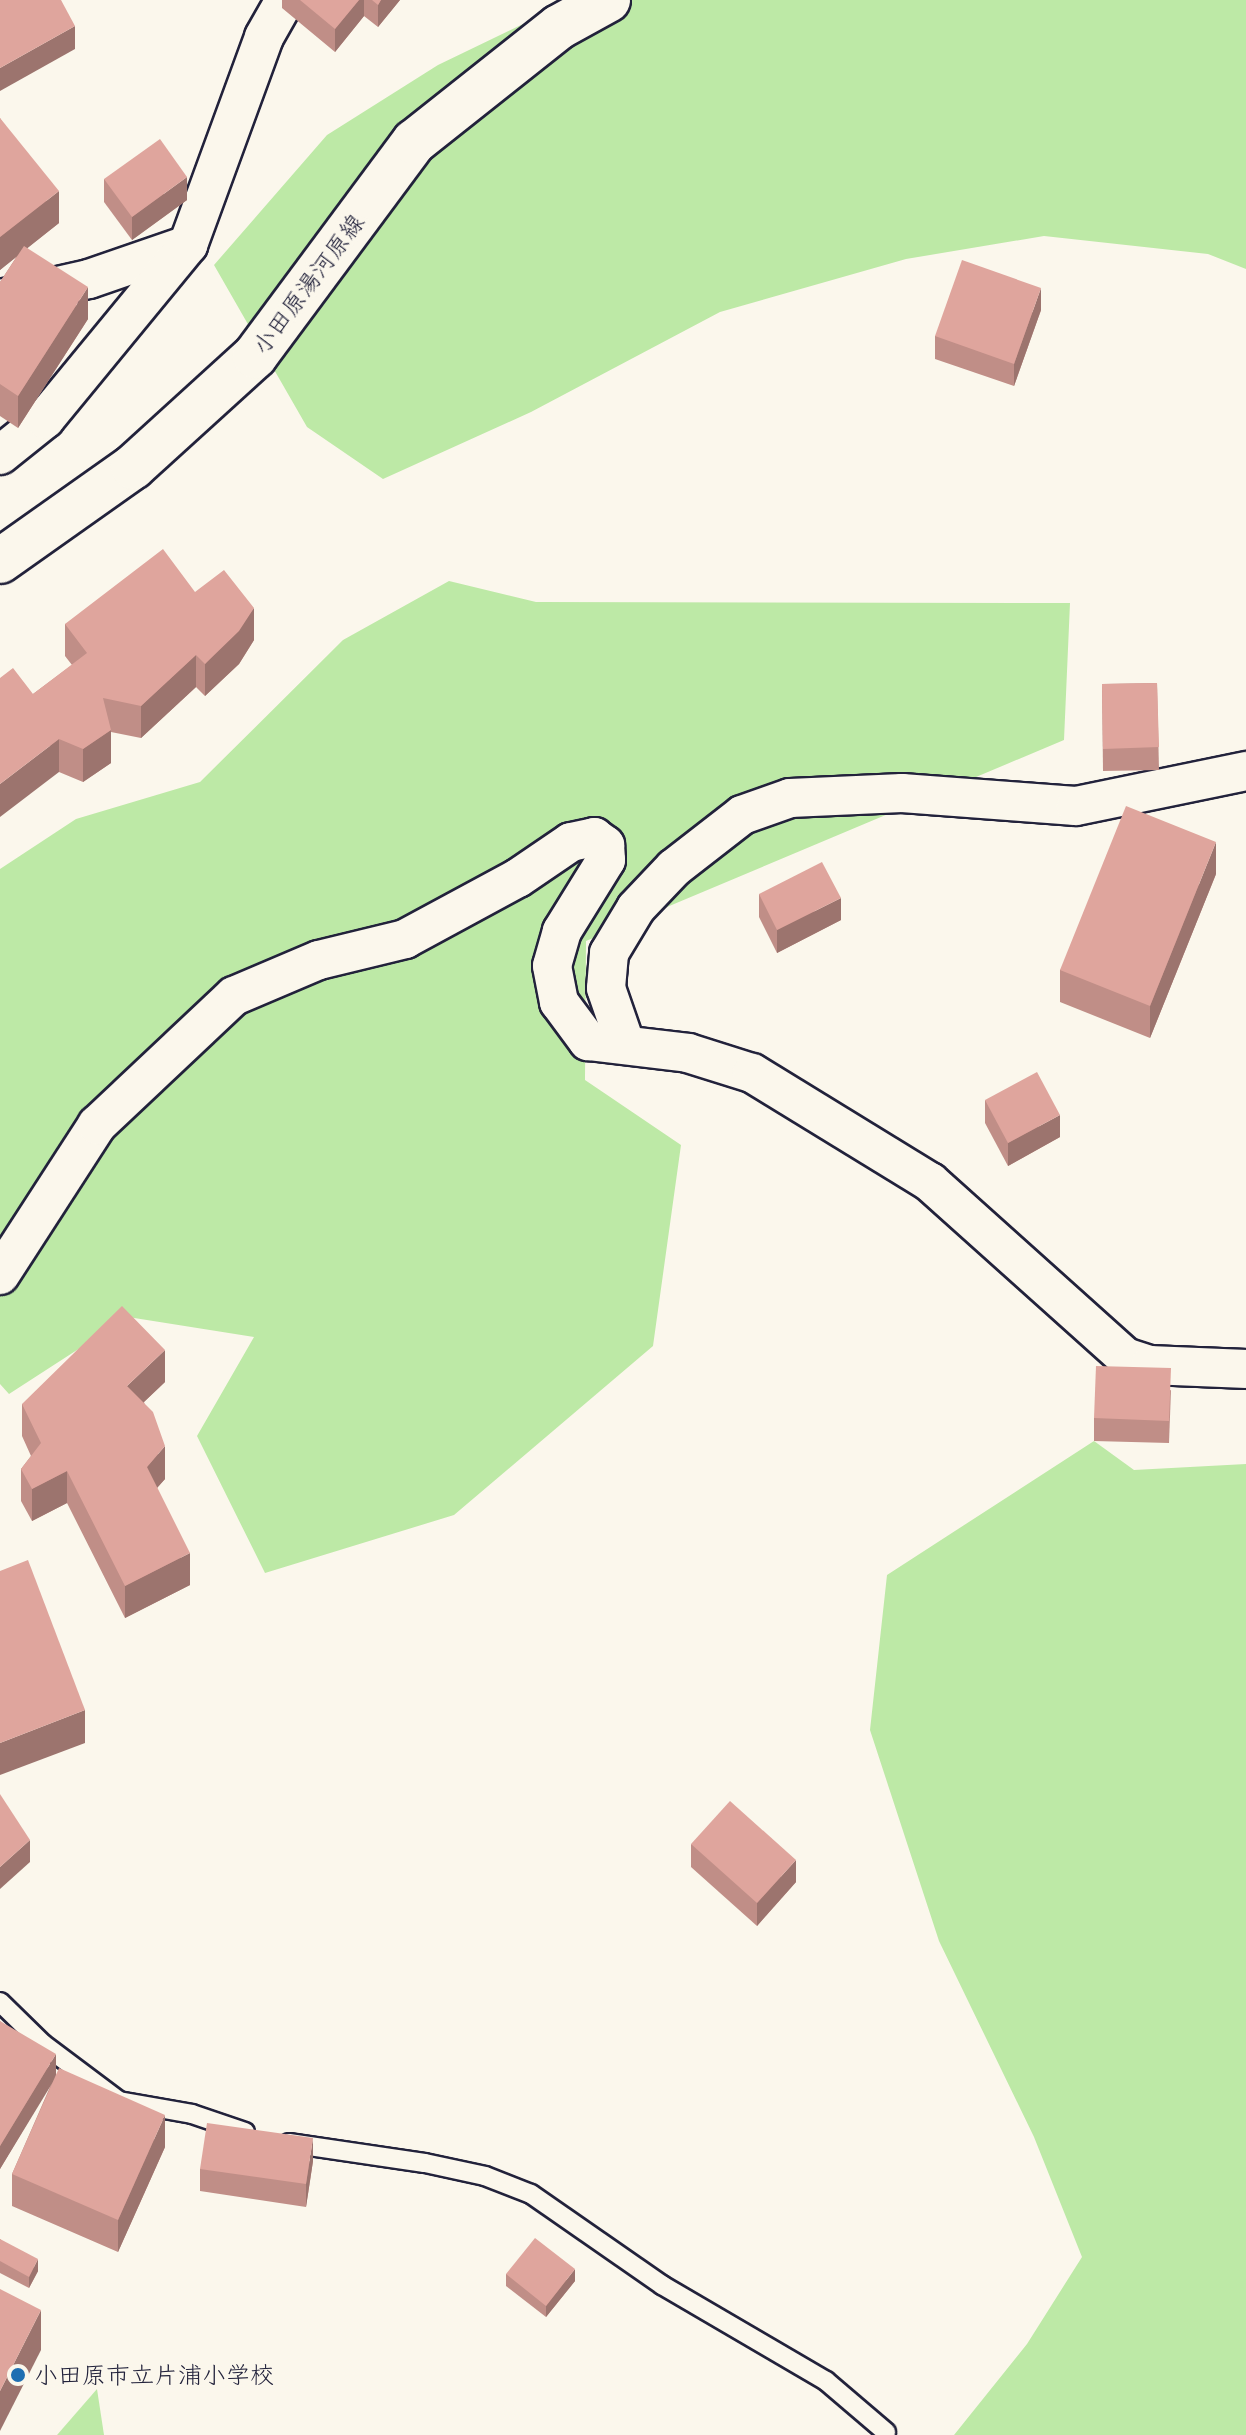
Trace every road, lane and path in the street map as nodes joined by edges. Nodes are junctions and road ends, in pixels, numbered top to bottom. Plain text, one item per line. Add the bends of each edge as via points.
1 (285, 0) edge
2 (608, 0) edge
3 (188, 245) junction
4 (0, 299) edge
5 (0, 455) edge
6 (0, 561) edge
7 (1246, 771) edge
8 (625, 1043) junction
9 (0, 1275) edge
10 (1246, 1369) edge
11 (0, 2002) edge
12 (886, 2432) dead end

1 - 3 street via 264,37
2 - 6 main road, 小田原湯河原線 via 559,27 414,142 255,356 133,467
3 - 4 street via 89,279
3 - 5 street via 45,419
7 - 8 street via 1076,806 902,793 790,798 742,815 655,888 609,953 606,988
8 - 9 street via 588,1041 559,1002 552,966 562,931 606,860 605,845 594,837 571,842 518,878 405,939 319,960 234,996 97,1125
8 - 10 street via 688,1053 752,1073 831,1119 930,1182 1125,1357 1150,1365
11 - 12 lane via 43,2044 119,2101 192,2114 334,2153 485,2176 531,2194 662,2285 826,2381

